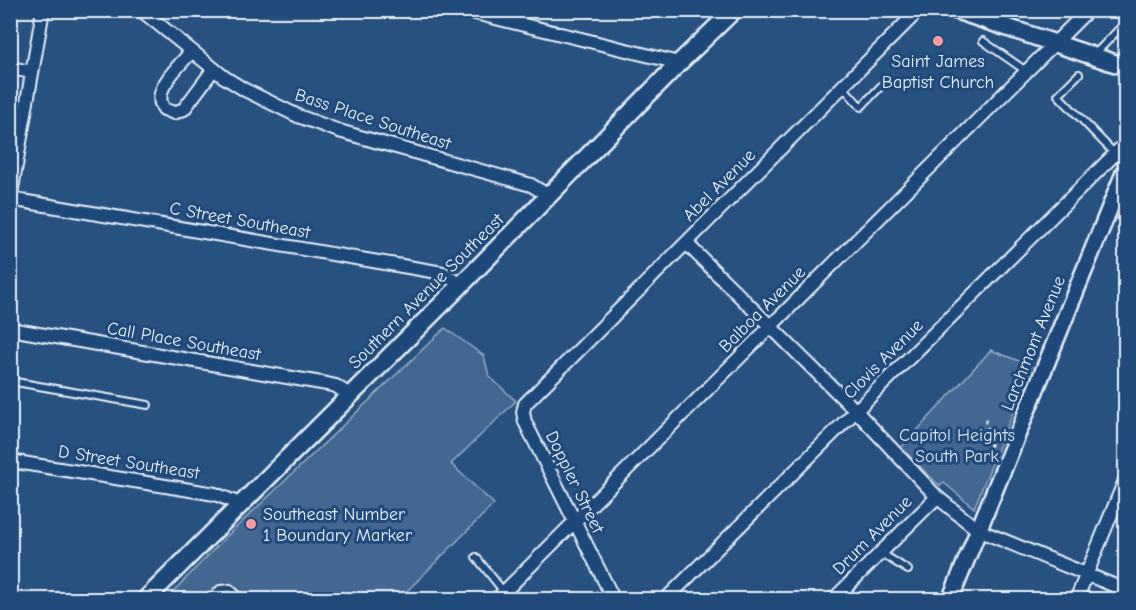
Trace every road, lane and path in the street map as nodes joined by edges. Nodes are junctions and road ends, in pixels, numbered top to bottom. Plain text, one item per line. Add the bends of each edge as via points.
1 (43, 10) edge
2 (141, 10) edge
3 (462, 10) edge
4 (734, 10) edge
5 (919, 10) edge
6 (956, 10) edge
7 (1088, 10) edge
8 (1125, 30) edge
9 (983, 41) dead end
10 (1054, 44) junction
11 (191, 52) junction
12 (1093, 56) junction
13 (679, 63) junction
14 (1125, 67) edge
15 (10, 68) edge
16 (213, 70) junction
17 (32, 72) junction
18 (1026, 72) junction
19 (1079, 74) dead end
20 (883, 84) dead end
21 (843, 87) junction
22 (1125, 143) edge
23 (1115, 154) junction
24 (1124, 178) edge
25 (549, 195) junction
26 (11, 200) edge
27 (686, 243) junction
28 (460, 285) junction
29 (771, 326) junction
30 (10, 328) edge
31 (10, 381) edge
32 (544, 383) joint
33 (349, 395) junction
34 (148, 405) dead end
35 (856, 411) junction
36 (986, 419) dead end
37 (997, 457) dead end
38 (10, 461) edge
39 (1125, 478) edge
40 (937, 497) junction
41 (240, 504) junction
42 (574, 522) junction
43 (978, 530) junction
44 (880, 553) junction
45 (476, 557) dead end
46 (908, 570) dead end
47 (1086, 576) junction
48 (1125, 590) edge
49 (500, 596) edge
50 (145, 600) edge
51 (208, 600) edge
52 (243, 600) edge
53 (614, 600) edge
54 (666, 600) edge
55 (833, 600) edge
56 (950, 600) edge
57 (1076, 600) edge

1 - 17 street
2 - 11 street, Bass Place Southeast
3 - 13 street
4 - 13 main road, Southern Avenue Southeast
5 - 21 street, Abel Avenue
6 - 10 main road
7 - 10 street, Balboa Avenue
8 - 12 lane via 1120,28
9 - 18 lane
10 - 12 main road
10 - 18 street, Balboa Avenue
11 - 16 street, Bass Place Southeast
11 - 16 street via 160,93 164,109 174,113 184,109
12 - 14 main road
13 - 25 main road, Southern Avenue Southeast
15 - 17 street
16 - 25 street, Bass Place Southeast via 274,106 325,127 531,185
17 - 26 street
18 - 29 street, Balboa Avenue
19 - 23 lane via 1058,95
20 - 21 lane via 861,107
21 - 27 street, Abel Avenue
22 - 23 street, Clovis Avenue
23 - 35 street, Clovis Avenue
24 - 43 street, Larchmont Avenue
25 - 28 main road, Southern Avenue Southeast
26 - 28 street, C Street Southeast via 443,273
27 - 29 street
27 - 32 street, Abel Avenue
28 - 33 main road, Southern Avenue Southeast
29 - 35 street
29 - 42 street, Balboa Avenue
30 - 33 street, Call Place Southeast via 327,384
31 - 34 lane
32 - 42 street, Doppler Street via 525,404 524,418
33 - 41 main road, Southern Avenue Southeast
35 - 40 street
35 - 54 street, Clovis Avenue
36 - 37 path via 993,436 988,453
38 - 41 street, D Street Southeast via 215,494
39 - 47 street
40 - 43 street
40 - 44 street, Drum Avenue
41 - 50 main road, Southern Avenue Southeast
42 - 49 street, Balboa Avenue
42 - 53 street, Doppler Street
43 - 47 street
43 - 56 street, Larchmont Avenue
44 - 46 lane
44 - 55 street, Drum Avenue
45 - 49 lane
47 - 48 street
47 - 57 street
51 - 52 lane via 220,589 230,588

